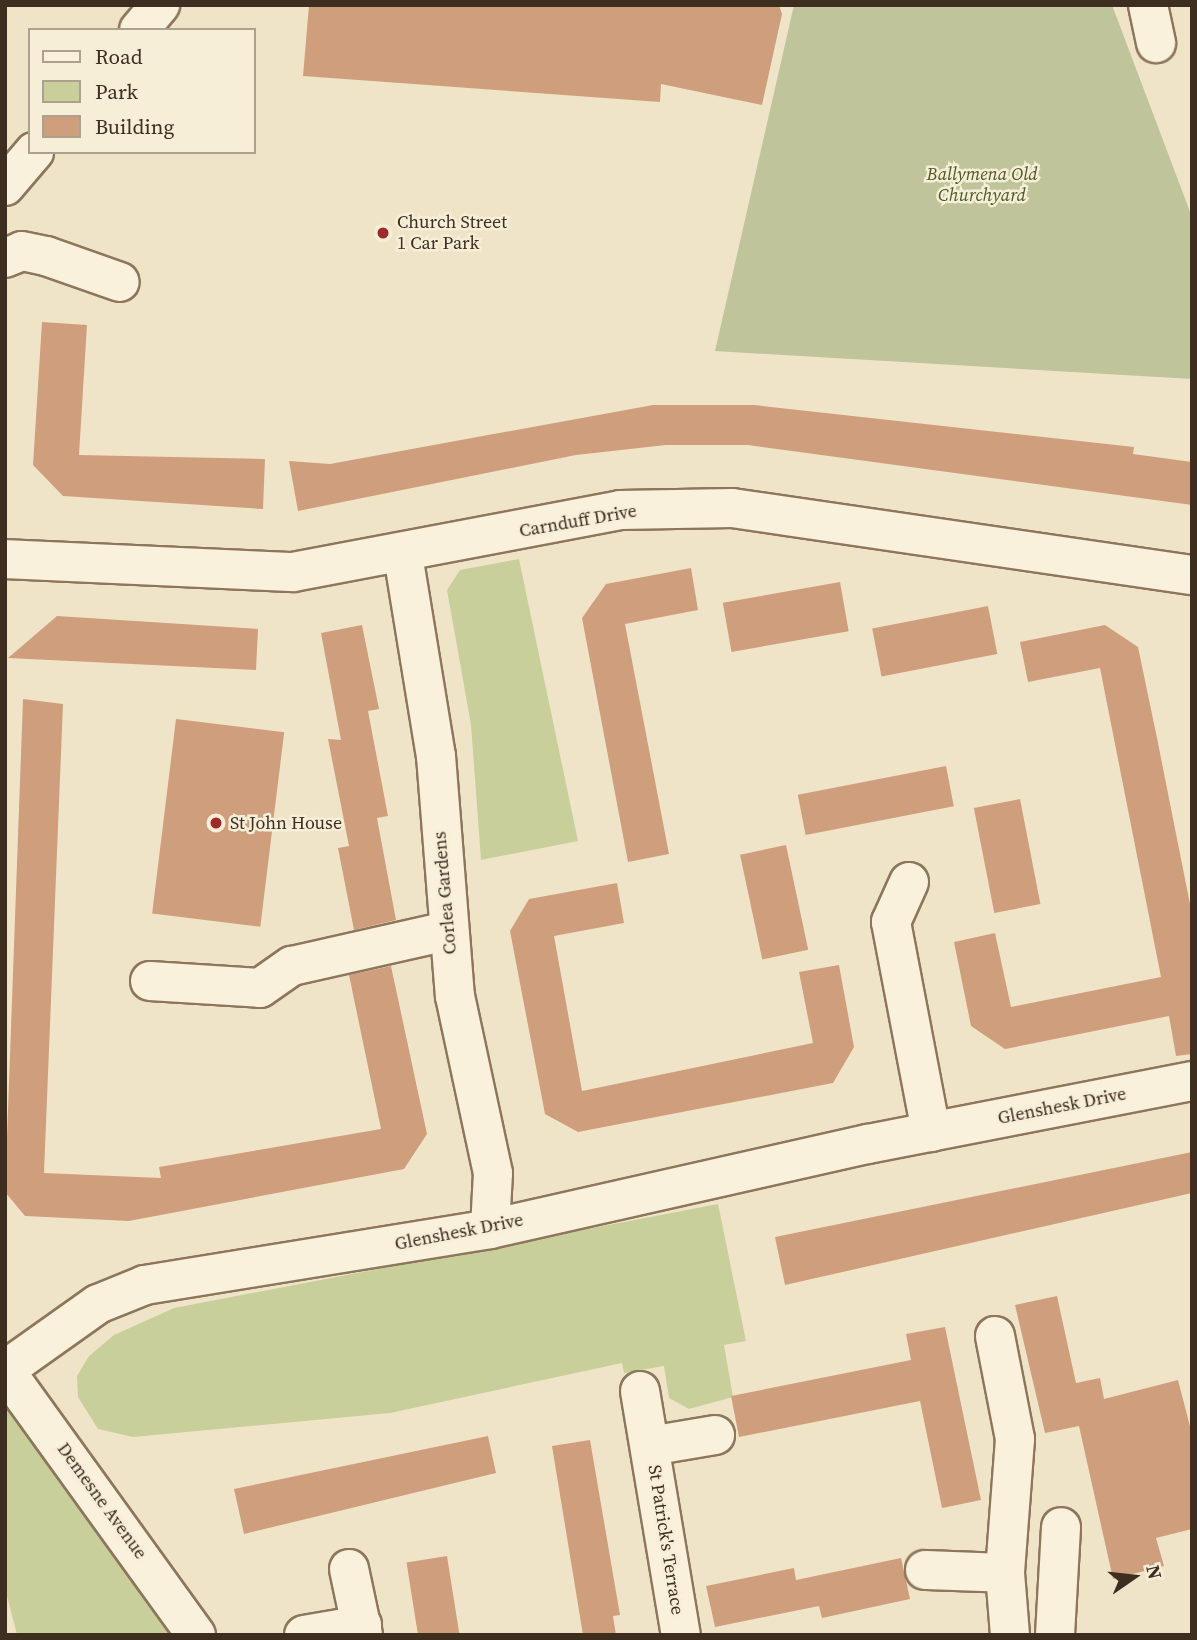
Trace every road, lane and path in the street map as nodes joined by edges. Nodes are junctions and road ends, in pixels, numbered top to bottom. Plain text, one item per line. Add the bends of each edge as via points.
1 (160, 5) edge
2 (1148, 5) edge
3 (141, 28) edge
4 (1156, 43) dead end
5 (32, 154) edge
6 (5, 186) edge
7 (5, 258) edge
8 (5, 269) edge
9 (403, 555) junction
10 (5, 559) edge
11 (1192, 575) edge
12 (909, 883) dead end
13 (447, 932) junction
14 (150, 981) dead end
15 (1192, 1081) edge
16 (931, 1132) junction
17 (491, 1229) junction
18 (995, 1336) dead end
19 (5, 1370) edge
20 (640, 1391) dead end
21 (715, 1434) dead end
22 (650, 1446) junction
23 (1061, 1527) dead end
24 (349, 1569) dead end
25 (925, 1570) dead end
26 (1005, 1573) junction
27 (362, 1630) edge
28 (196, 1635) edge
29 (304, 1635) edge
30 (681, 1635) edge
31 (1010, 1635) edge
32 (1055, 1635) edge

1 - 3 street
2 - 4 street
5 - 6 street
7 - 8 street via 22,251 46,256 120,282 87,285
9 - 10 street, Carnduff Drive via 293,572
9 - 11 street, Carnduff Drive via 620,510 732,508
9 - 13 street, Corlea Gardens via 435,744
12 - 16 street via 891,922
13 - 14 street via 292,966 260,988
13 - 17 street, Corlea Gardens via 493,1173
15 - 16 street, Glenshesk Drive
16 - 17 street, Glenshesk Drive
17 - 19 street, Glenshesk Drive via 145,1285 98,1304
18 - 26 street via 1015,1439
19 - 28 street, Demesne Avenue
20 - 22 street, St Patrick's Terrace
21 - 22 street, St Patrick's Terrace
22 - 30 street, St Patrick's Terrace
23 - 32 street
24 - 27 street
25 - 26 street
26 - 31 street
27 - 29 street

